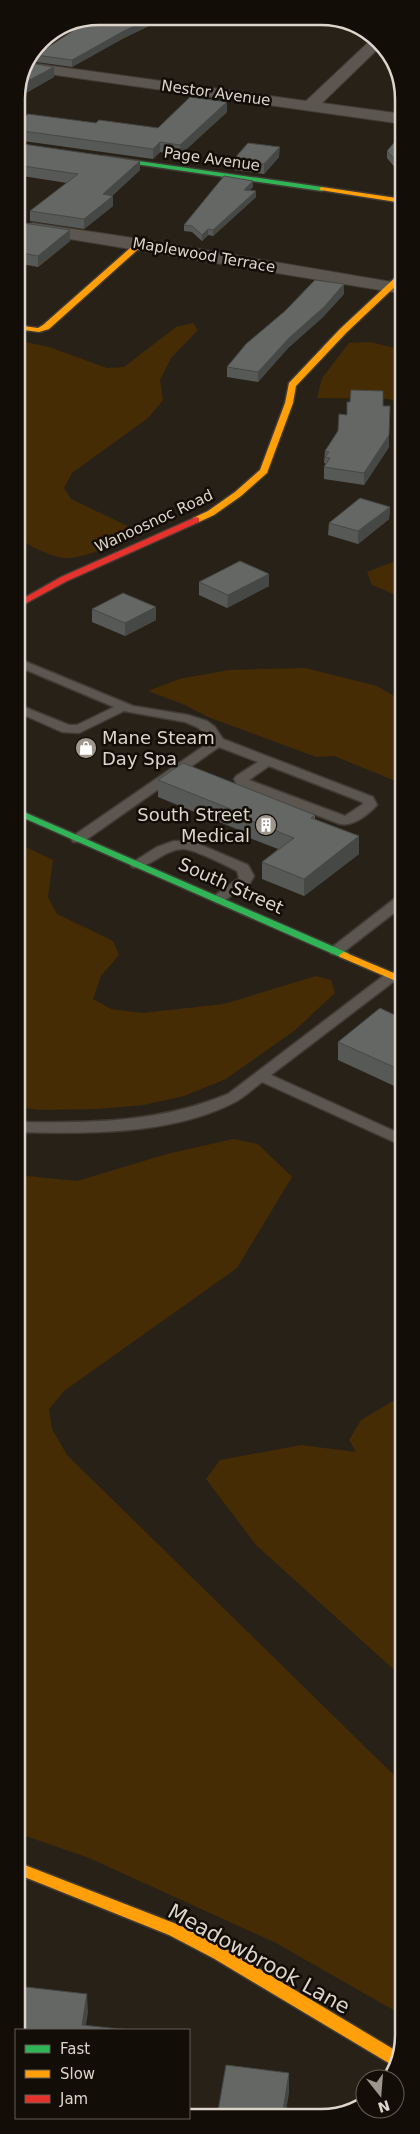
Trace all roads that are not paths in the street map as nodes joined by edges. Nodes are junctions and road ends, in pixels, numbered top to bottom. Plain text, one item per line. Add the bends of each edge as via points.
1 (372, 46) edge
2 (32, 68) edge
3 (310, 106) junction
4 (395, 117) edge
5 (92, 157) edge
6 (395, 200) edge
7 (25, 227) edge
8 (140, 244) junction
9 (395, 281) edge
10 (395, 284) edge
11 (25, 329) edge
12 (25, 600) edge
13 (25, 665) edge
14 (123, 707) junction
15 (25, 712) edge
16 (218, 742) junction
17 (269, 761) junction
18 (25, 815) edge
19 (78, 838) junction
20 (137, 864) junction
21 (217, 899) junction
22 (395, 905) edge
23 (336, 951) junction
24 (395, 977) edge
25 (395, 980) edge
26 (260, 1076) junction
27 (25, 1127) edge
28 (395, 1137) edge
29 (25, 1871) edge
30 (391, 2057) edge

1 - 3 street
2 - 3 street, Nestor Avenue
3 - 4 street, Nestor Avenue
5 - 6 street, Page Avenue
7 - 8 street, Maplewood Terrace
8 - 9 street, Maplewood Terrace
8 - 11 street via 46,328
10 - 12 street, Wanoosnoc Road via 343,331 292,385 289,403 264,471 238,494 211,513
13 - 14 lane
14 - 15 lane via 73,730
14 - 16 lane via 202,724
16 - 17 lane
16 - 19 lane
17 - 17 lane via 368,800 370,805 345,821 242,782
18 - 19 street, South Street
19 - 20 street, South Street
20 - 21 street, South Street
20 - 21 lane via 164,848 181,844 242,868 247,876 245,880
21 - 23 street, South Street
22 - 23 lane
23 - 24 street, South Street
25 - 26 lane
26 - 27 lane via 233,1097 189,1114 89,1128
26 - 28 lane
29 - 30 street, Meadowbrook Lane via 174,1930 236,1963

